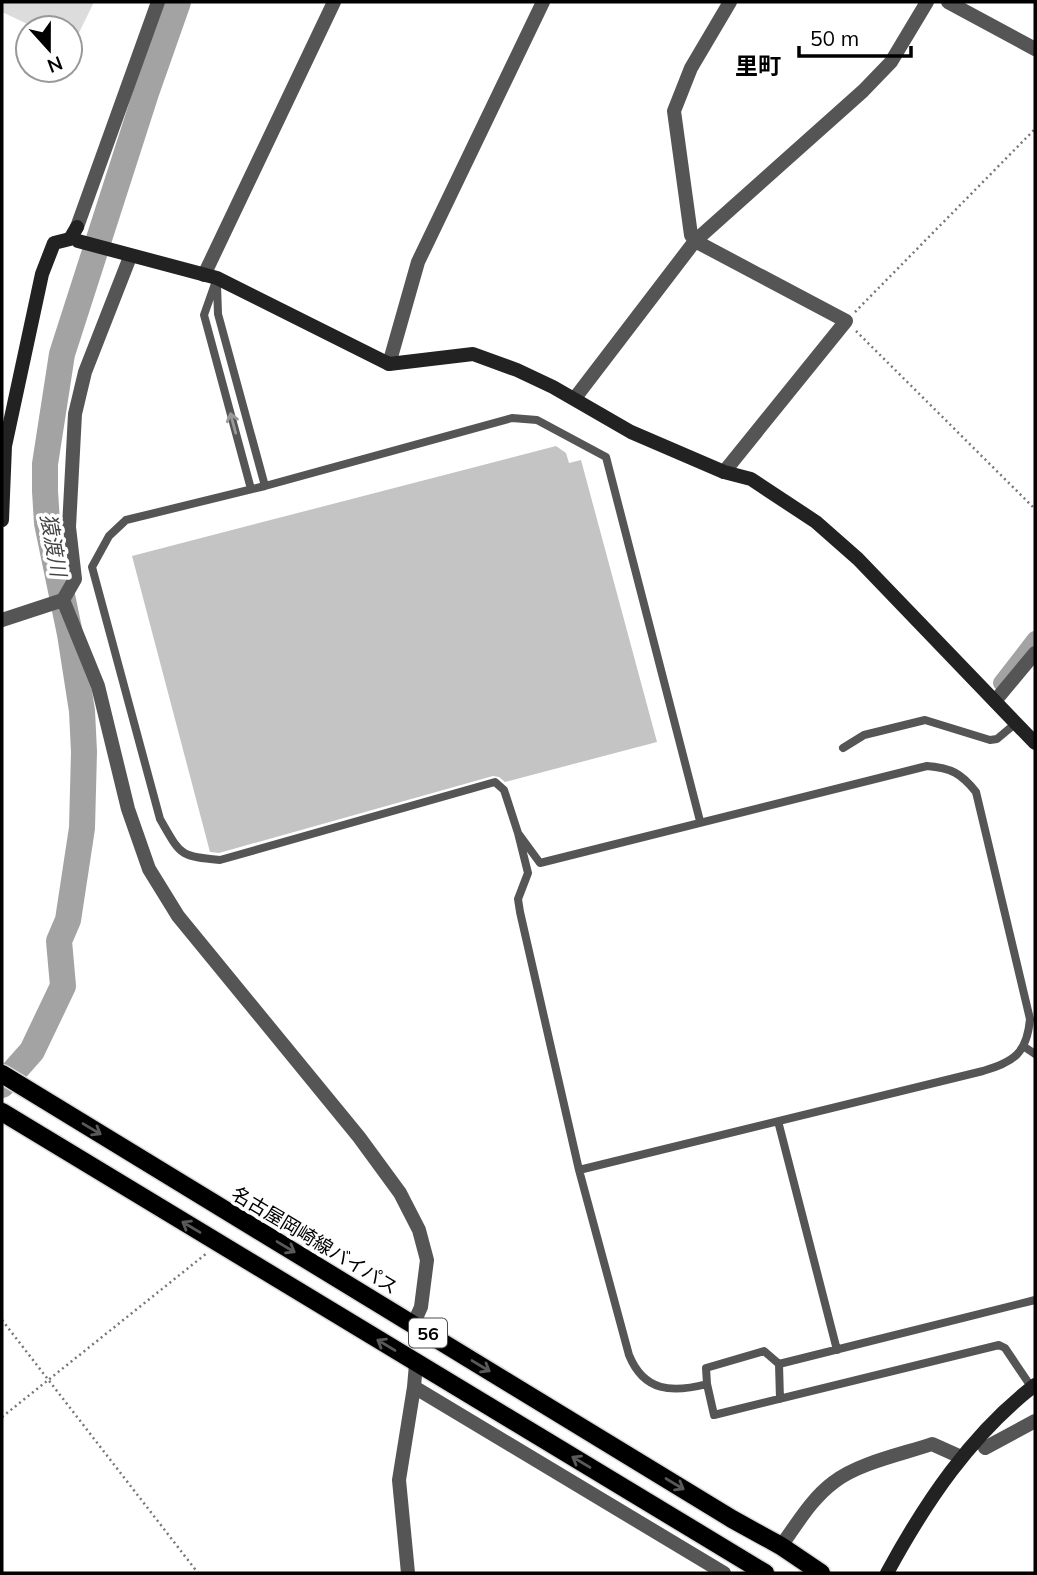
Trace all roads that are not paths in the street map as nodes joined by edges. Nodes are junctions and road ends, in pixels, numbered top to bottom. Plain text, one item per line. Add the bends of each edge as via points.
1 (158, 2) edge
2 (334, 2) edge
3 (543, 2) edge
4 (730, 2) edge
5 (927, 2) edge
6 (948, 2) edge
7 (1035, 49) edge
8 (75, 236) junction
9 (695, 241) junction
10 (130, 257) junction
11 (210, 277) junction
12 (389, 364) junction
13 (575, 398) junction
14 (724, 471) junction
15 (265, 486) junction
16 (251, 489) junction
17 (2, 520) edge
18 (63, 600) junction
19 (2, 620) edge
20 (1035, 653) edge
21 (995, 701) junction
22 (1016, 723) junction
23 (1035, 743) edge
24 (843, 748) dead end
25 (700, 821) junction
26 (518, 833) junction
27 (1023, 1046) junction
28 (1035, 1054) edge
29 (2, 1074) edge
30 (2, 1112) edge
31 (778, 1121) junction
32 (579, 1170) junction
33 (1035, 1300) edge
34 (413, 1325) junction
35 (837, 1350) junction
36 (416, 1363) junction
37 (779, 1364) junction
38 (707, 1384) junction
39 (414, 1387) junction
40 (1034, 1387) edge
41 (780, 1399) junction
42 (1035, 1421) edge
43 (985, 1448) dead end
44 (961, 1457) junction
45 (781, 1546) junction
46 (408, 1573) edge
47 (724, 1573) edge
48 (765, 1573) edge
49 (821, 1573) edge
50 (887, 1573) edge

1 - 8 street
2 - 11 street
3 - 12 street via 418,262
4 - 9 street via 691,68 674,111
5 - 9 street via 891,62 863,91
6 - 7 street
8 - 10 street
8 - 17 street via 54,243 41,274 5,446
9 - 13 street
9 - 14 street via 846,321
10 - 11 street
10 - 18 street via 85,372 75,414 69,527 75,579
11 - 12 street
11 - 15 lane
16 -> 11 lane via 204,315
12 - 13 street via 473,354
13 - 14 street via 631,432
14 - 21 street via 751,479 816,522 858,559
15 - 16 lane
15 - 25 lane via 512,418 537,420 606,457
16 - 26 lane via 126,520 110,536 92,567 160,819 180,852 220,859 495,782 503,790
18 - 19 street
18 - 34 street via 98,686 128,809 149,869 178,916 359,1137 400,1193 419,1230 427,1259 421,1307
20 - 21 street
21 - 22 street
22 - 23 street
22 - 24 lane via 990,740 925,720 864,735
25 - 26 lane via 540,863
25 - 27 lane via 927,766 957,773 976,792 1030,1018
26 - 32 lane via 528,873 518,899 520,912
27 - 28 lane
27 - 31 lane via 1017,1056 992,1068
29 -> 34 main road, 名古屋岡崎線バイパス / 56
36 -> 30 main road, 56
31 - 32 lane
31 - 35 lane
32 - 38 lane via 634,1367 650,1383 670,1390
33 - 35 lane
34 -> 45 main road, 名古屋岡崎線バイパス / 56
35 - 37 lane
36 - 39 street
48 -> 36 main road, 56
37 - 38 lane via 764,1351 706,1368
37 - 41 lane
38 - 41 lane via 714,1415
39 - 46 street via 399,1480
39 - 47 street
40 - 41 lane via 999,1345
40 - 44 street via 985,1429
42 - 43 street
44 - 45 street via 932,1444 835,1480
44 - 50 street
45 - 49 main road, 名古屋岡崎線バイパス / 56

